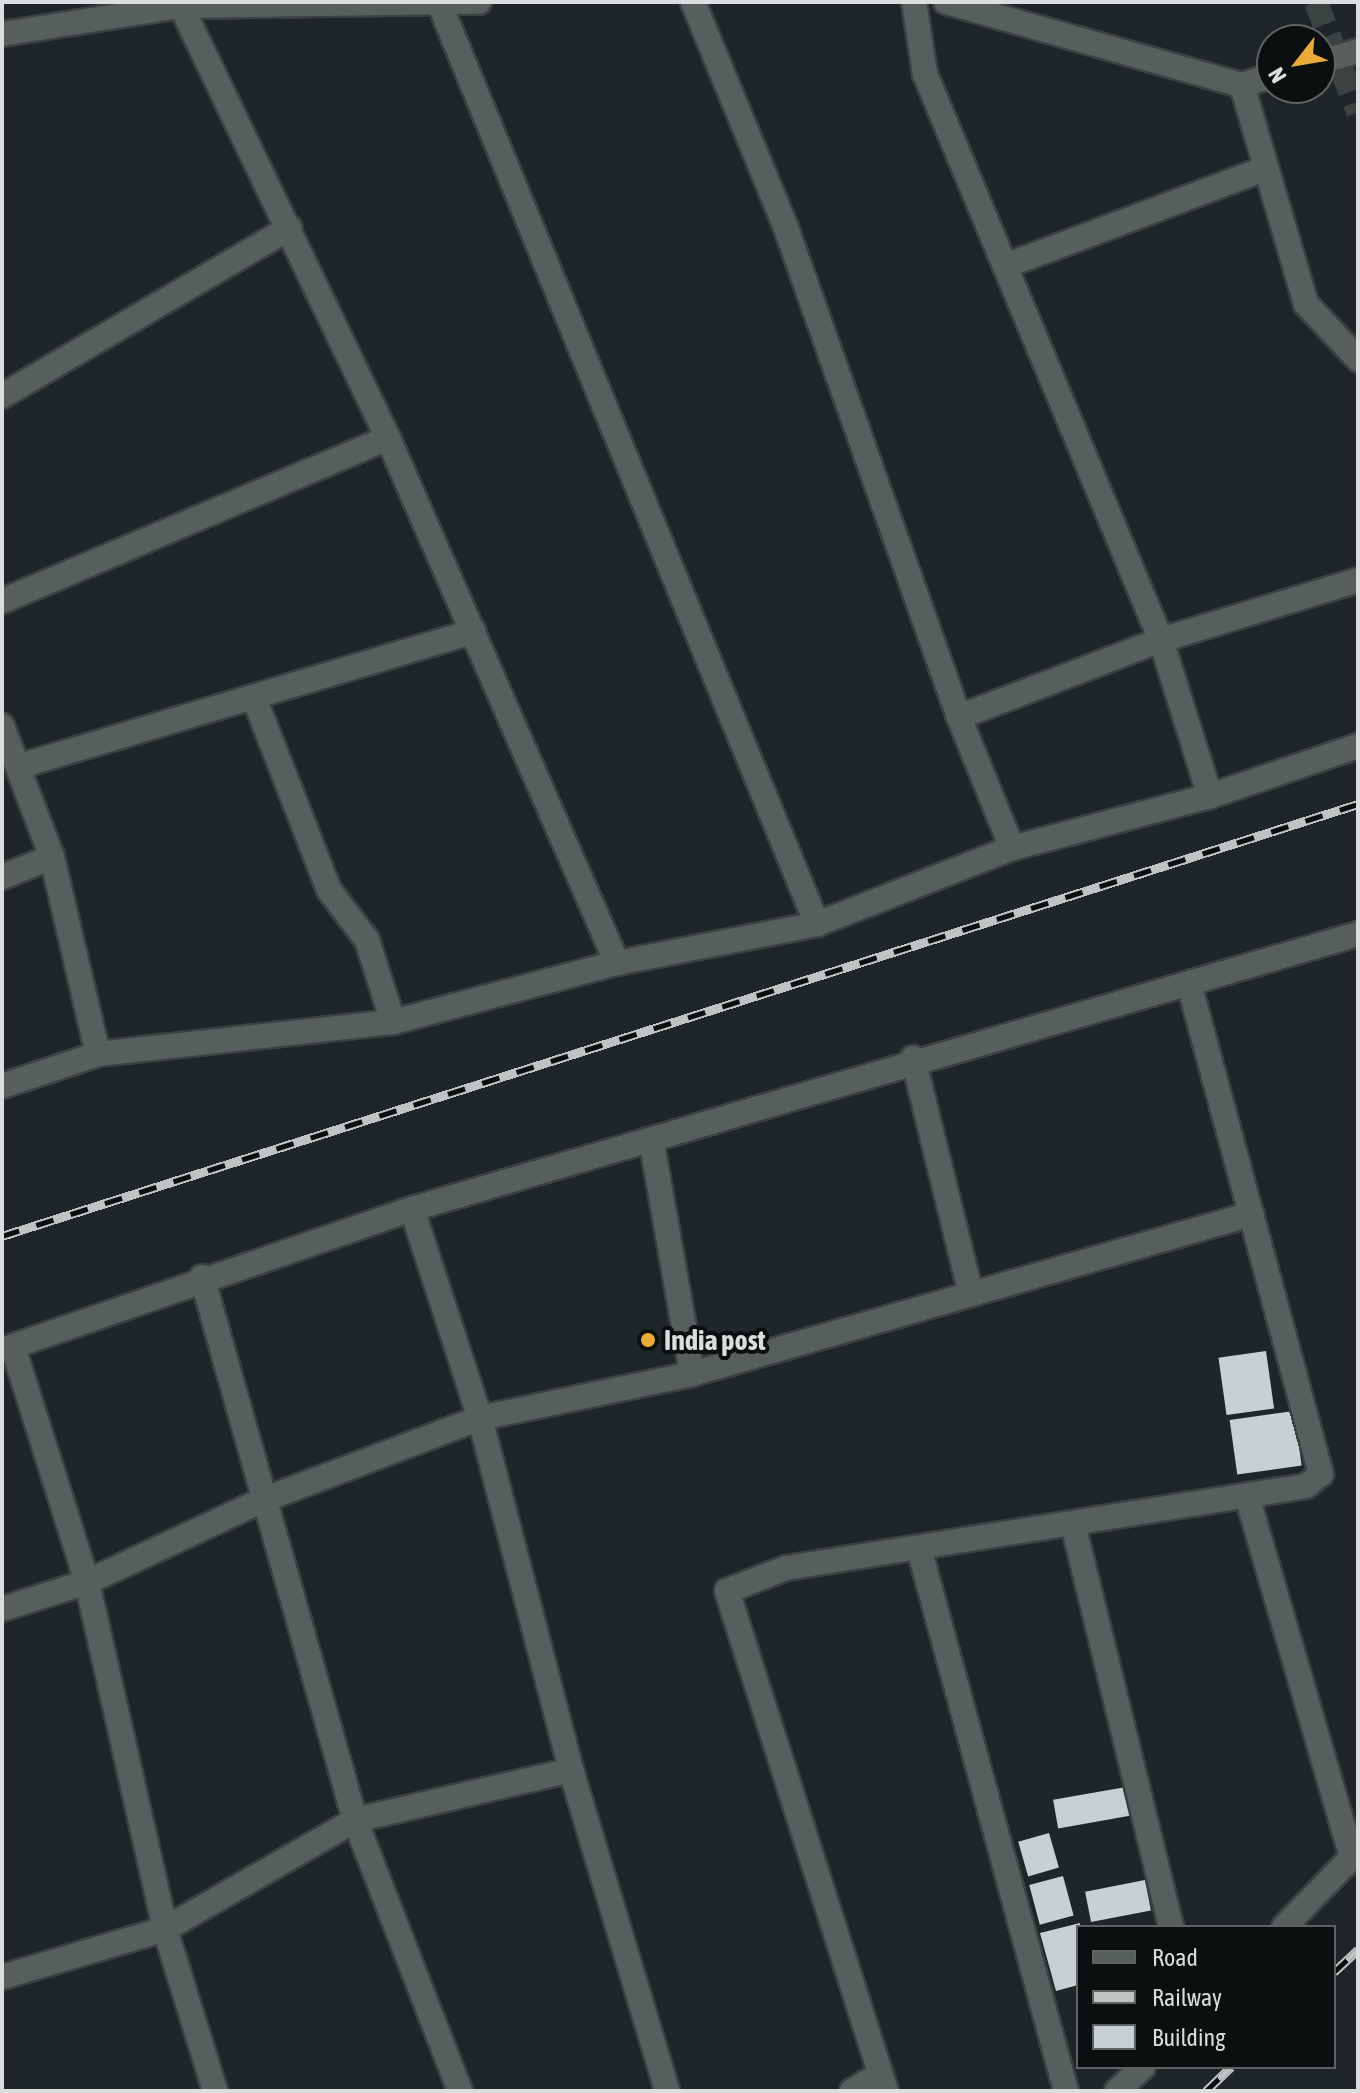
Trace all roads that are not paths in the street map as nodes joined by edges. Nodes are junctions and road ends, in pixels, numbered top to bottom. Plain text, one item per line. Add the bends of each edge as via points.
1 (479, 2) edge
2 (693, 2) edge
3 (914, 2) edge
4 (946, 2) edge
5 (440, 5) junction
6 (181, 6) junction
7 (2, 34) edge
8 (1358, 51) edge
9 (1336, 57) edge
10 (1256, 81) edge
11 (1242, 85) junction
12 (1262, 170) junction
13 (290, 228) junction
14 (1005, 266) junction
15 (1358, 359) edge
16 (2, 396) edge
17 (388, 438) junction
18 (1358, 580) edge
19 (2, 601) edge
20 (474, 631) junction
21 (1161, 640) junction
22 (255, 700) junction
23 (959, 717) junction
24 (2, 726) edge
25 (1358, 746) edge
26 (23, 765) junction
27 (1210, 796) junction
28 (1012, 848) junction
29 (52, 857) junction
30 (2, 877) edge
31 (817, 924) junction
32 (1357, 938) edge
33 (617, 963) junction
34 (1190, 987) junction
35 (393, 1022) junction
36 (98, 1054) junction
37 (913, 1058) junction
38 (2, 1086) edge
39 (652, 1144) junction
40 (412, 1209) junction
41 (1252, 1214) junction
42 (202, 1277) junction
43 (971, 1294) junction
44 (8, 1348) edge
45 (692, 1374) junction
46 (480, 1418) junction
47 (1247, 1496) junction
48 (263, 1500) junction
49 (1073, 1524) junction
50 (920, 1552) junction
51 (87, 1582) junction
52 (2, 1609) edge
53 (571, 1770) junction
54 (355, 1820) junction
55 (1355, 1854) edge
56 (1171, 1925) edge
57 (1286, 1925) edge
58 (165, 1929) junction
59 (2, 1977) edge
60 (1141, 2069) edge
61 (883, 2083) edge
62 (215, 2091) edge
63 (460, 2091) edge
64 (667, 2091) edge
65 (852, 2091) edge
66 (1066, 2091) edge
67 (1117, 2091) edge

1 - 5 street
2 - 23 street via 786,228
3 - 14 street via 925,74
4 - 11 street
5 - 6 street
5 - 31 street
6 - 7 street
6 - 13 street
8 - 9 street
10 - 11 street
11 - 12 street
12 - 14 street
12 - 15 street via 1306,304
13 - 16 street
13 - 17 street
14 - 21 street
17 - 19 street
17 - 20 street
18 - 21 street
20 - 22 street
20 - 33 street
21 - 23 street
21 - 27 street
22 - 26 street
22 - 35 street via 329,890 367,940
23 - 28 street
24 - 26 street
25 - 27 street
26 - 29 street
27 - 28 street
28 - 31 street
29 - 30 street
29 - 36 street
31 - 33 street
32 - 34 street
33 - 35 street
34 - 37 street
34 - 41 street
35 - 36 street
36 - 38 street
37 - 39 street
37 - 43 street
39 - 40 street
39 - 45 street
40 - 42 street
40 - 46 street
41 - 43 street
41 - 47 street via 1321,1474 1306,1486
42 - 44 street
42 - 48 street
43 - 45 street
44 - 51 street
45 - 46 street
46 - 48 street
46 - 53 street
47 - 49 street
47 - 55 street
48 - 51 street
48 - 54 street
49 - 50 street
49 - 56 street
50 - 61 street via 786,1568 727,1591
50 - 66 street
51 - 52 street
51 - 58 street
53 - 54 street
53 - 64 street
54 - 58 street
54 - 63 street
55 - 57 street
58 - 59 street
58 - 62 street
60 - 67 street
61 - 65 street

